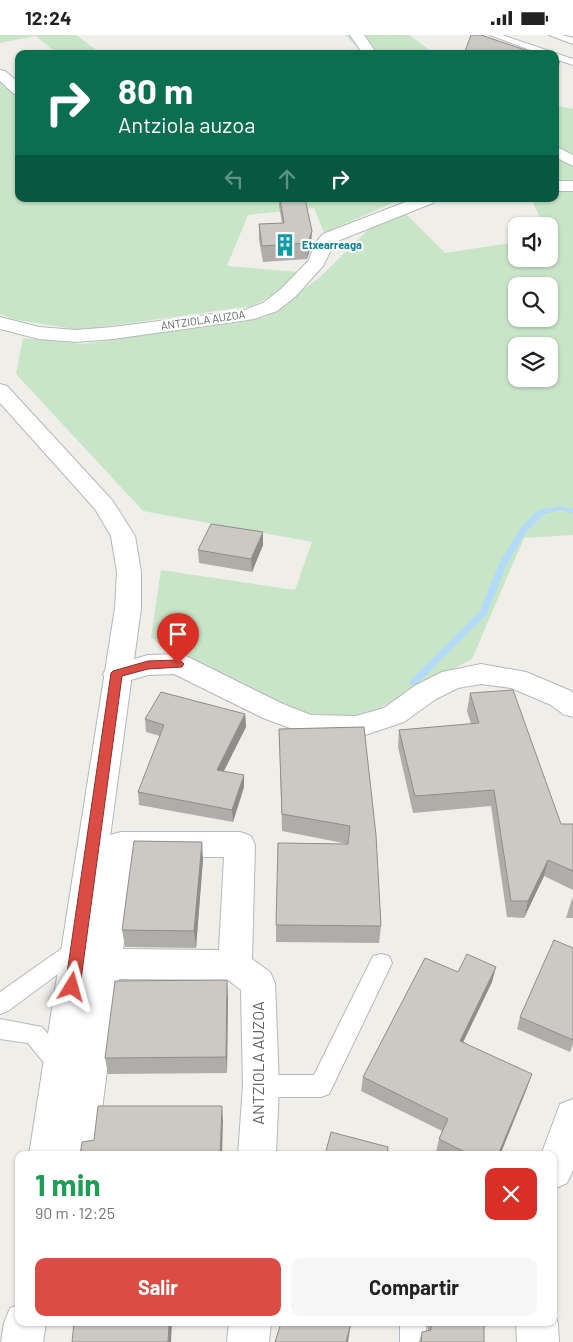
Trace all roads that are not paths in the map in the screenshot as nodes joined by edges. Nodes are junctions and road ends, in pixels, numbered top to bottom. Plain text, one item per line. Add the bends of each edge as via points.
1 (357, 35) edge
2 (494, 35) edge
3 (553, 35) edge
4 (573, 41) edge
5 (367, 50) edge
6 (538, 50) edge
7 (559, 57) edge
8 (573, 62) edge
9 (0, 74) edge
10 (15, 87) edge
11 (559, 153) edge
12 (573, 161) edge
13 (573, 185) edge
14 (559, 186) edge
15 (420, 202) edge
16 (0, 323) edge
17 (0, 390) edge
18 (117, 673) junction
19 (569, 698) edge
20 (91, 956) junction
21 (381, 963) dead end
22 (235, 965) junction
23 (0, 1004) edge
24 (0, 1029) edge
25 (61, 1066) junction
26 (261, 1086) junction
27 (573, 1117) edge
28 (49, 1151) edge
29 (76, 1151) edge
30 (257, 1151) edge
31 (557, 1162) edge
32 (25, 1326) edge
33 (250, 1326) edge
34 (412, 1326) edge
35 (536, 1326) edge
36 (22, 1342) edge
37 (248, 1342) edge
38 (413, 1342) edge
39 (538, 1342) edge

1 - 5 street
2 - 6 lane
3 - 4 lane
7 - 8 lane
9 - 10 street
11 - 12 street
13 - 14 street
15 - 16 street, ANTZIOLA AUZOA via 329,239 324,243 317,262 288,293 270,307 247,315 86,337 59,336
17 - 18 street via 104,505 123,536 129,572 128,608
18 - 19 street via 148,665 178,664 308,725 356,727 394,715 452,679 482,674 516,679
18 - 20 street
20 - 22 street
20 - 22 street via 121,844 240,845
20 - 23 lane
20 - 25 street
20 - 29 street
21 - 26 lane via 321,1086
22 - 26 street, ANTZIOLA AUZOA via 258,983
24 - 25 lane via 34,1034
25 - 28 street
26 - 30 street, ANTZIOLA AUZOA
27 - 31 street
32 - 36 street
33 - 37 street
34 - 38 lane
35 - 39 street

